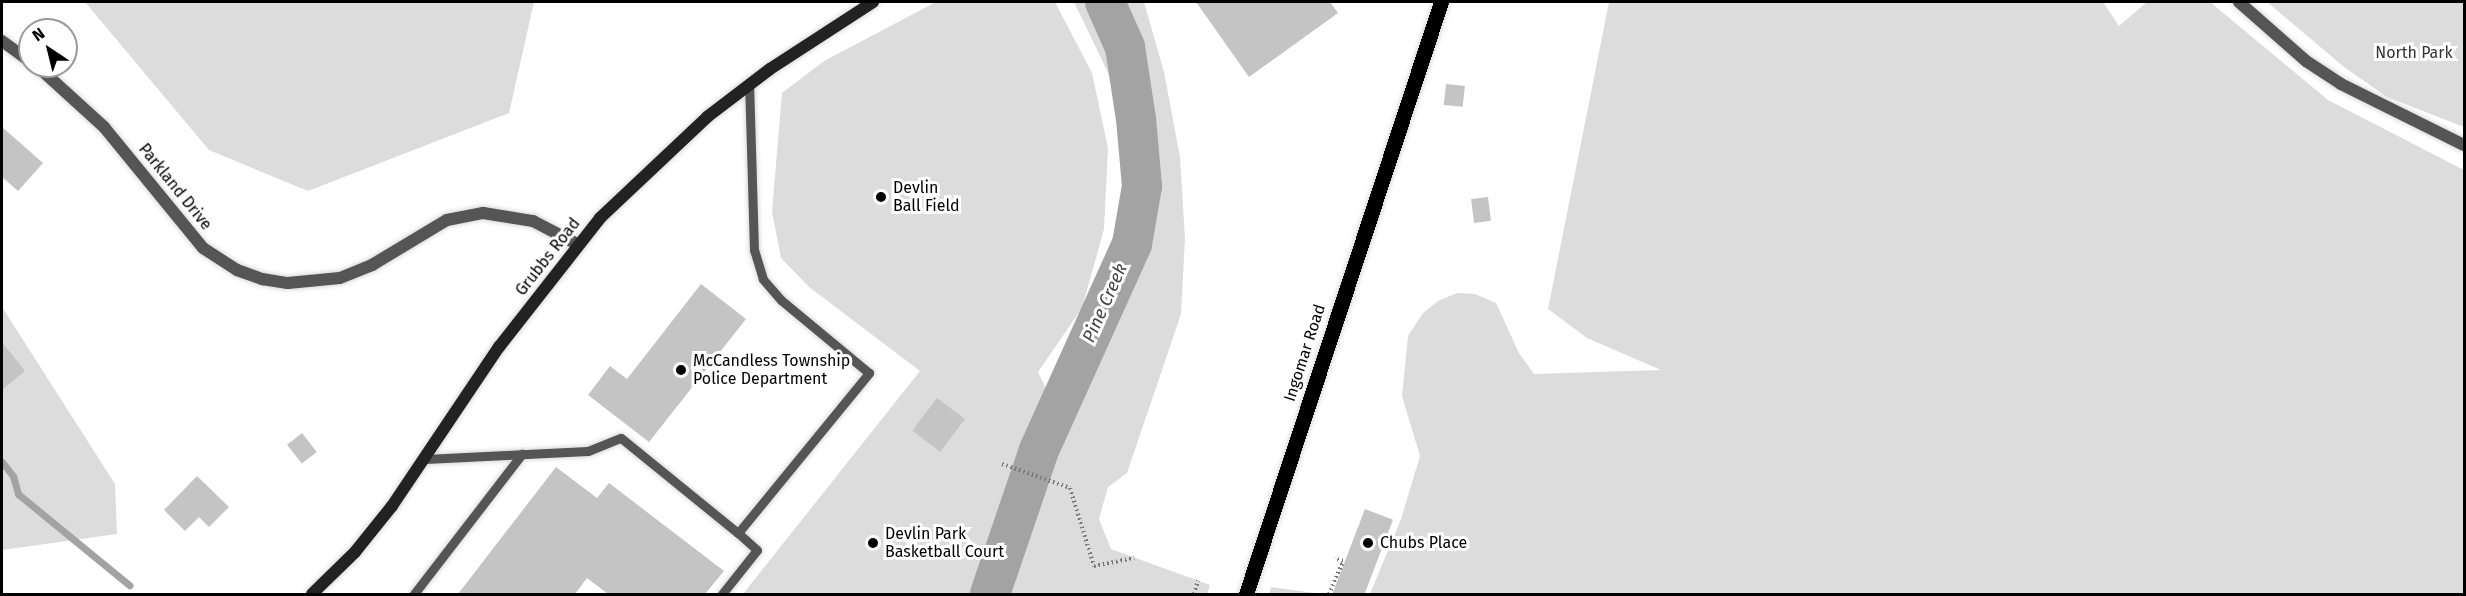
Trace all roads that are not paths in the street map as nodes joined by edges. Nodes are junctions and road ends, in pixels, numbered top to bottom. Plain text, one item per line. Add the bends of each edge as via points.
1 (873, 2) edge
2 (1441, 2) edge
3 (2239, 2) edge
4 (2, 41) edge
5 (18, 52) edge
6 (50, 78) edge
7 (749, 85) junction
8 (2464, 145) edge
9 (577, 244) junction
10 (522, 454) junction
11 (425, 459) junction
12 (738, 533) junction
13 (312, 594) edge
14 (414, 594) edge
15 (723, 594) edge
16 (1246, 594) edge

1 - 7 street, Grubbs Road
2 - 16 main road, Ingomar Road
3 - 8 street via 2306,61 2341,84
4 - 5 street
6 - 9 street, Parkland Drive via 104,127 202,248 237,270 262,279 297,283 340,278 372,266 447,220 483,213 533,221
7 - 9 street, Grubbs Road via 654,164
7 - 12 lane via 754,249 763,279 781,300 869,373
9 - 11 street, Grubbs Road via 499,347
10 - 11 lane
10 - 12 lane via 588,451 621,438
10 - 14 lane
11 - 13 street, Grubbs Road via 366,540
12 - 15 lane via 757,550

